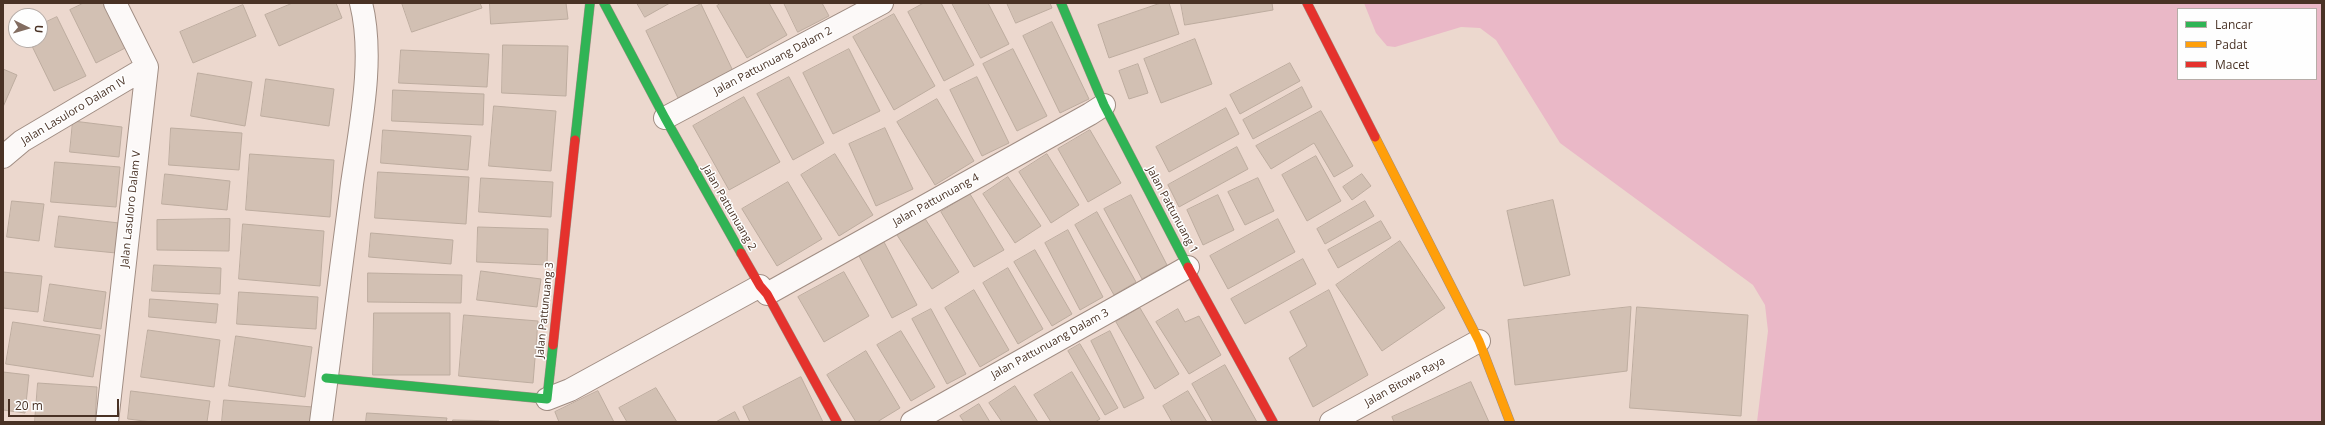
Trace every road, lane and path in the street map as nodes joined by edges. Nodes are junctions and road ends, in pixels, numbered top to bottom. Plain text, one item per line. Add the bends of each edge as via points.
1 (115, 3) edge
2 (361, 3) edge
3 (590, 3) edge
4 (604, 3) edge
5 (882, 3) edge
6 (1061, 3) edge
7 (1307, 3) edge
8 (147, 67) junction
9 (1104, 104) junction
10 (665, 118) junction
11 (3, 157) edge
12 (1188, 267) junction
13 (764, 290) junction
14 (1479, 341) junction
15 (326, 378) junction
16 (547, 399) junction
17 (107, 422) edge
18 (321, 422) edge
19 (837, 422) edge
20 (912, 422) edge
21 (1273, 422) edge
22 (1331, 422) edge
23 (1510, 422) edge

1 - 8 street
2 - 15 street via 367,49 360,123
3 - 16 street, Jalan Pattunuang 3
4 - 10 street, Jalan Pattunuang 2
5 - 10 street, Jalan Pattunuang Dalam 2
6 - 9 street, Jalan Pattunuang 1
7 - 14 street
8 - 11 street, Jalan Lasuloro Dalam IV via 22,141
8 - 17 street, Jalan Lasuloro Dalam V
9 - 12 street, Jalan Pattunuang 1
9 - 13 street, Jalan Pattunuang 4 via 1090,114
10 - 13 street, Jalan Pattunuang 2
12 - 20 street, Jalan Pattunuang Dalam 3
12 - 21 street, Jalan Pattunuang 1
13 - 16 street, Jalan Pattunuang 4 via 570,390
13 - 19 street, Jalan Pattunuang 2
14 - 22 street, Jalan Bitowa Raya
14 - 23 street
15 - 16 street
15 - 18 street

